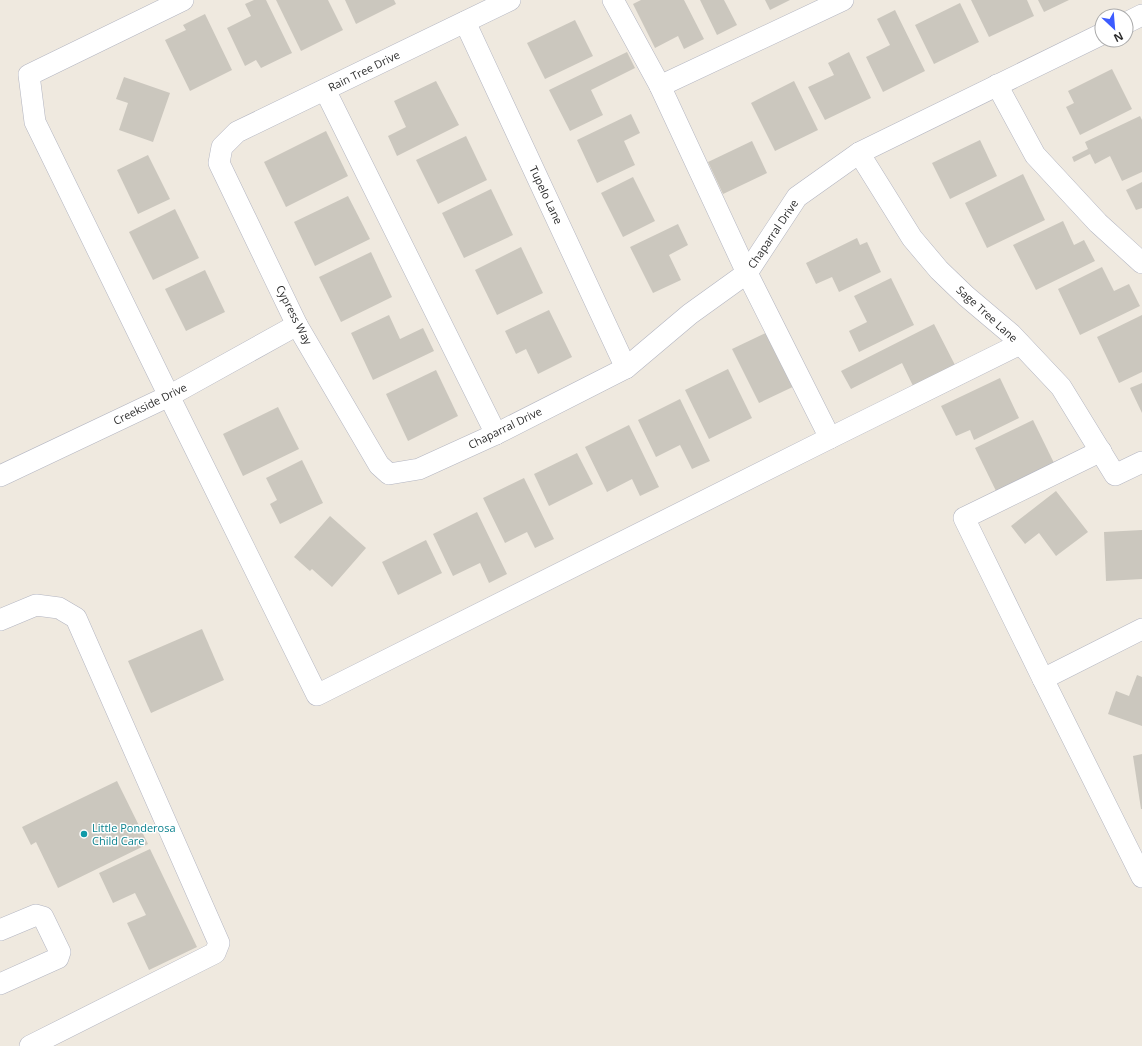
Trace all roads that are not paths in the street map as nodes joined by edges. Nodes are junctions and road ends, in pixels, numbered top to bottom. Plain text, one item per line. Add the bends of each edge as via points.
1 (183, 0) edge
2 (510, 0) edge
3 (613, 0) edge
4 (843, 0) edge
5 (465, 22) junction
6 (1094, 38) edge
7 (997, 85) junction
8 (660, 86) junction
9 (325, 90) junction
10 (222, 147) joint
11 (859, 153) junction
12 (1142, 262) edge
13 (746, 273) junction
14 (297, 326) junction
15 (1020, 344) junction
16 (626, 368) junction
17 (169, 396) junction
18 (496, 434) junction
19 (830, 438) junction
20 (1101, 452) junction
21 (1142, 462) edge
22 (389, 474) joint
23 (0, 476) edge
24 (0, 620) edge
25 (1142, 629) edge
26 (1043, 679) junction
27 (1134, 842) edge
28 (1142, 877) edge
29 (0, 930) edge
30 (0, 984) edge
31 (30, 1046) edge

1 - 17 street via 30,76 35,122
2 - 5 street, Rain Tree Drive
3 - 8 street
4 - 8 street
5 - 9 street, Rain Tree Drive
5 - 16 street, Tupelo Lane
6 - 7 street, Chaparral Drive
7 - 11 street, Chaparral Drive
7 - 12 street via 1035,155 1098,223
8 - 13 street
9 - 10 street, Rain Tree Drive via 236,132
9 - 18 street
10 - 14 street, Cypress Way via 219,163
11 - 13 street, Chaparral Drive via 797,197
11 - 15 street, Sage Tree Lane via 912,238 939,270
13 - 16 street, Chaparral Drive via 690,314
13 - 19 street
14 - 17 street, Creekside Drive
14 - 22 street, Cypress Way via 379,465
15 - 19 street
15 - 20 street, Sage Tree Lane via 1061,386
16 - 18 street, Chaparral Drive
17 - 19 street via 317,695
17 - 23 street, Creekside Drive
18 - 22 street, Chaparral Drive via 419,469
20 - 21 street, Sage Tree Lane via 1115,475
20 - 26 street via 964,518
24 - 31 street via 36,605 59,608 76,618 219,943 215,953
25 - 26 street
26 - 27 street
27 - 28 street
29 - 30 street via 36,915 43,918 60,952 58,958

